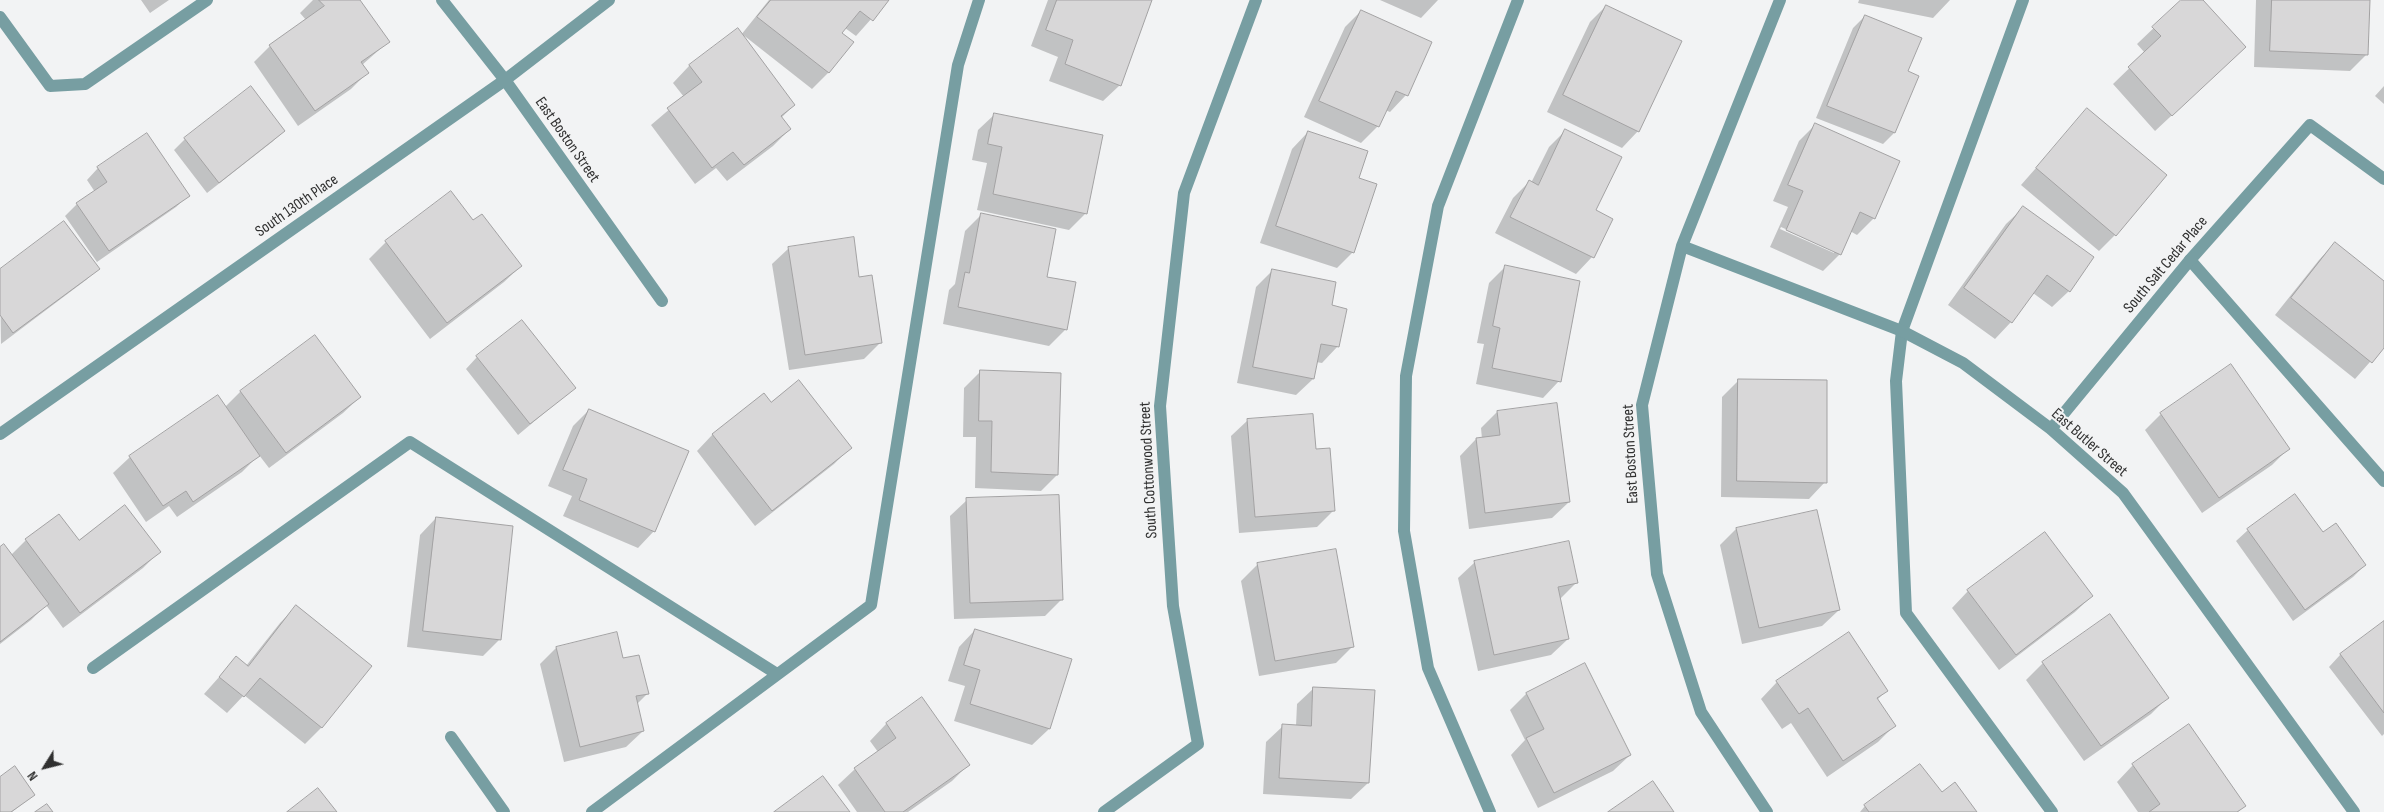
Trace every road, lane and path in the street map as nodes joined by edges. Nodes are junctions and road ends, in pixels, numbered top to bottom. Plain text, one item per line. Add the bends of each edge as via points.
1 (207, 0) edge
2 (442, 0) edge
3 (610, 0) edge
4 (979, 0) edge
5 (1256, 0) edge
6 (1518, 0) edge
7 (1780, 0) edge
8 (2023, 0) edge
9 (0, 18) edge
10 (505, 80) junction
11 (2384, 179) edge
12 (1682, 246) junction
13 (2190, 260) junction
14 (662, 301) dead end
15 (1902, 331) junction
16 (2, 428) edge
17 (2051, 429) junction
18 (2384, 481) edge
19 (93, 668) dead end
20 (777, 674) junction
21 (451, 737) dead end
22 (504, 812) edge
23 (592, 812) edge
24 (1104, 812) edge
25 (1490, 812) edge
26 (1767, 812) edge
27 (2052, 812) edge
28 (2354, 812) edge

1 - 9 street via 85,84 50,86
2 - 10 street, East Boston Street
3 - 10 street, South 130th Place
4 - 20 street via 958,65 871,605
5 - 24 street, South Cottonwood Street via 1184,193 1160,406 1173,606 1198,744
6 - 25 street via 1438,206 1406,376 1404,531 1428,668
7 - 12 street, East Boston Street
8 - 15 street
10 - 14 street, East Boston Street
10 - 16 street, South 130th Place
11 - 13 street, South Salt Cedar Place via 2310,125
12 - 15 street, East Butler Street
12 - 26 street, East Boston Street via 1642,405 1656,574 1701,712
13 - 17 street, South Salt Cedar Place
13 - 18 street
15 - 17 street, East Butler Street via 1963,363
15 - 27 street via 1896,381 1906,613
17 - 28 street, East Butler Street via 2123,493
19 - 20 street via 410,442
20 - 23 street
21 - 22 street

